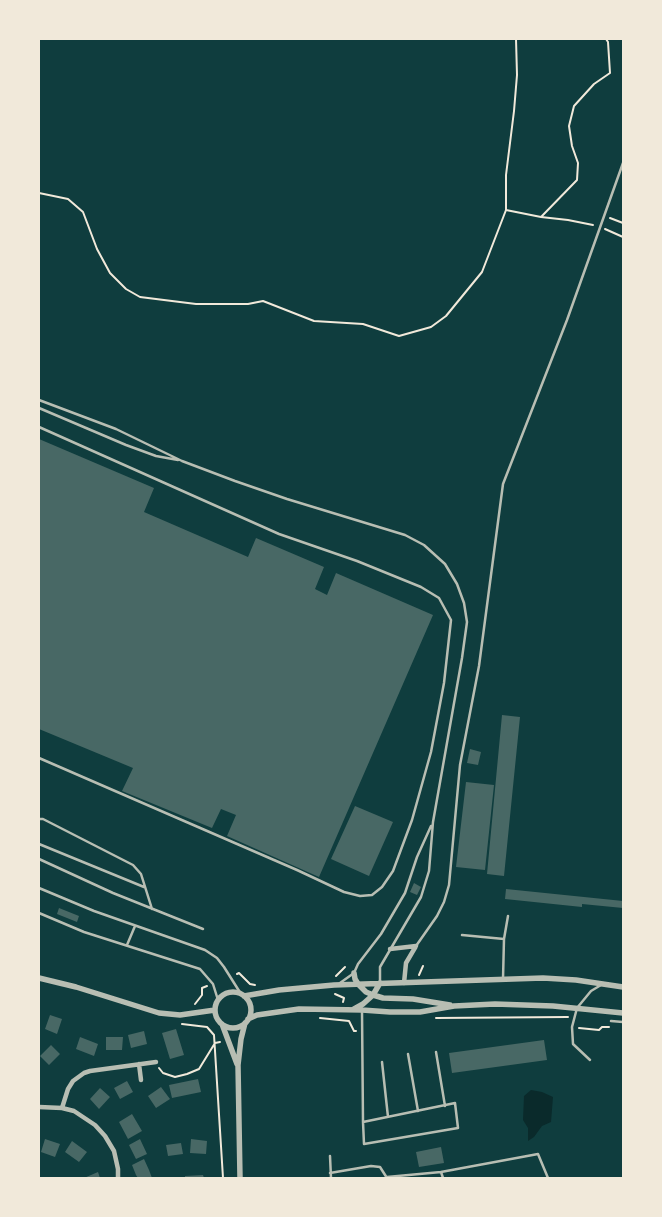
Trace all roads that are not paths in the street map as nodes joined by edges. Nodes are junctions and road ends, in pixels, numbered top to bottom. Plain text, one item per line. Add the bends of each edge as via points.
1 (623, 163) edge
2 (39, 400) edge
3 (39, 408) edge
4 (39, 427) edge
5 (182, 461) junction
6 (39, 758) edge
7 (39, 819) edge
8 (433, 822) junction
9 (39, 844) edge
10 (39, 860) edge
11 (145, 887) junction
12 (39, 888) edge
13 (152, 909) junction
14 (39, 913) edge
15 (508, 916) dead end
16 (135, 925) junction
17 (203, 929) dead end
18 (462, 936) dead end
19 (504, 939) junction
20 (127, 946) junction
21 (416, 946) junction
22 (390, 949) junction
23 (354, 973) junction
24 (39, 978) edge
25 (503, 981) junction
26 (380, 982) junction
27 (404, 983) junction
28 (604, 983) junction
29 (358, 984) junction
30 (334, 985) junction
31 (623, 987) edge
32 (242, 995) junction
33 (373, 995) junction
34 (218, 1000) junction
35 (454, 1006) junction
36 (577, 1008) junction
37 (215, 1010) junction
38 (354, 1010) junction
39 (362, 1010) junction
40 (623, 1013) edge
41 (246, 1021) junction
42 (611, 1021) dead end
43 (623, 1022) edge
44 (222, 1024) junction
45 (436, 1052) dead end
46 (408, 1054) dead end
47 (590, 1060) dead end
48 (156, 1062) road end
49 (382, 1062) dead end
50 (139, 1064) junction
51 (238, 1065) junction
52 (141, 1080) dead end
53 (445, 1106) junction
54 (39, 1107) edge
55 (62, 1108) junction
56 (418, 1111) junction
57 (388, 1117) junction
58 (363, 1122) junction
59 (330, 1156) dead end
60 (441, 1172) junction
61 (330, 1173) junction
62 (118, 1178) edge
63 (240, 1178) edge
64 (330, 1178) edge
65 (387, 1178) edge
66 (443, 1178) edge
67 (548, 1178) edge

1 - 21 lane via 503,484 479,666 460,766 449,885 437,916
2 - 5 lane via 116,429
3 - 5 lane via 148,453
4 - 6 lane via 279,534 420,587 439,598 451,620 444,683 431,752 412,820 393,871 372,895 344,892
5 - 8 lane via 287,500 405,535 424,544 446,564 464,603 467,622
7 - 11 lane via 133,866 141,874
8 - 22 lane via 429,871 421,897
8 - 23 lane via 405,893
9 - 11 lane
10 - 13 lane
11 - 13 lane
12 - 16 lane
13 - 17 lane
14 - 20 lane
15 - 19 lane
16 - 20 lane
16 - 32 lane via 205,950 224,966
18 - 19 lane
19 - 25 lane
20 - 34 lane via 200,970 213,984
21 - 22 street
21 - 27 street via 406,963
22 - 26 lane via 380,967
23 - 29 street
23 - 30 lane
24 - 37 street via 159,1013 180,1015
25 - 27 street
25 - 28 street via 543,978
26 - 27 street
26 - 29 street
26 - 33 street
28 - 31 street
28 - 36 lane
29 - 30 street
29 - 33 street
30 - 32 street
32 - 34 street via 228,992
32 - 41 street via 250,1007
33 - 35 street
33 - 38 street
34 - 37 street
35 - 36 street via 495,1004
35 - 39 street via 420,1012
36 - 40 street
36 - 47 lane via 572,1027 573,1044
37 - 44 street
38 - 39 street
38 - 41 street via 299,1009 258,1015
39 - 58 lane
41 - 44 street via 233,1027
41 - 51 street
42 - 43 lane
44 - 51 street
45 - 53 lane
46 - 56 lane
48 - 50 street
49 - 57 lane
50 - 52 street
50 - 55 street via 84,1073 73,1081
51 - 63 street
53 - 56 lane
53 - 58 lane via 455,1103 458,1128 364,1144
54 - 55 street
55 - 62 street via 83,1116 101,1130 114,1151
56 - 57 lane
57 - 58 lane
59 - 61 lane
60 - 65 lane
60 - 66 lane
60 - 67 lane via 538,1154
61 - 64 lane
61 - 65 lane via 371,1166 380,1167

